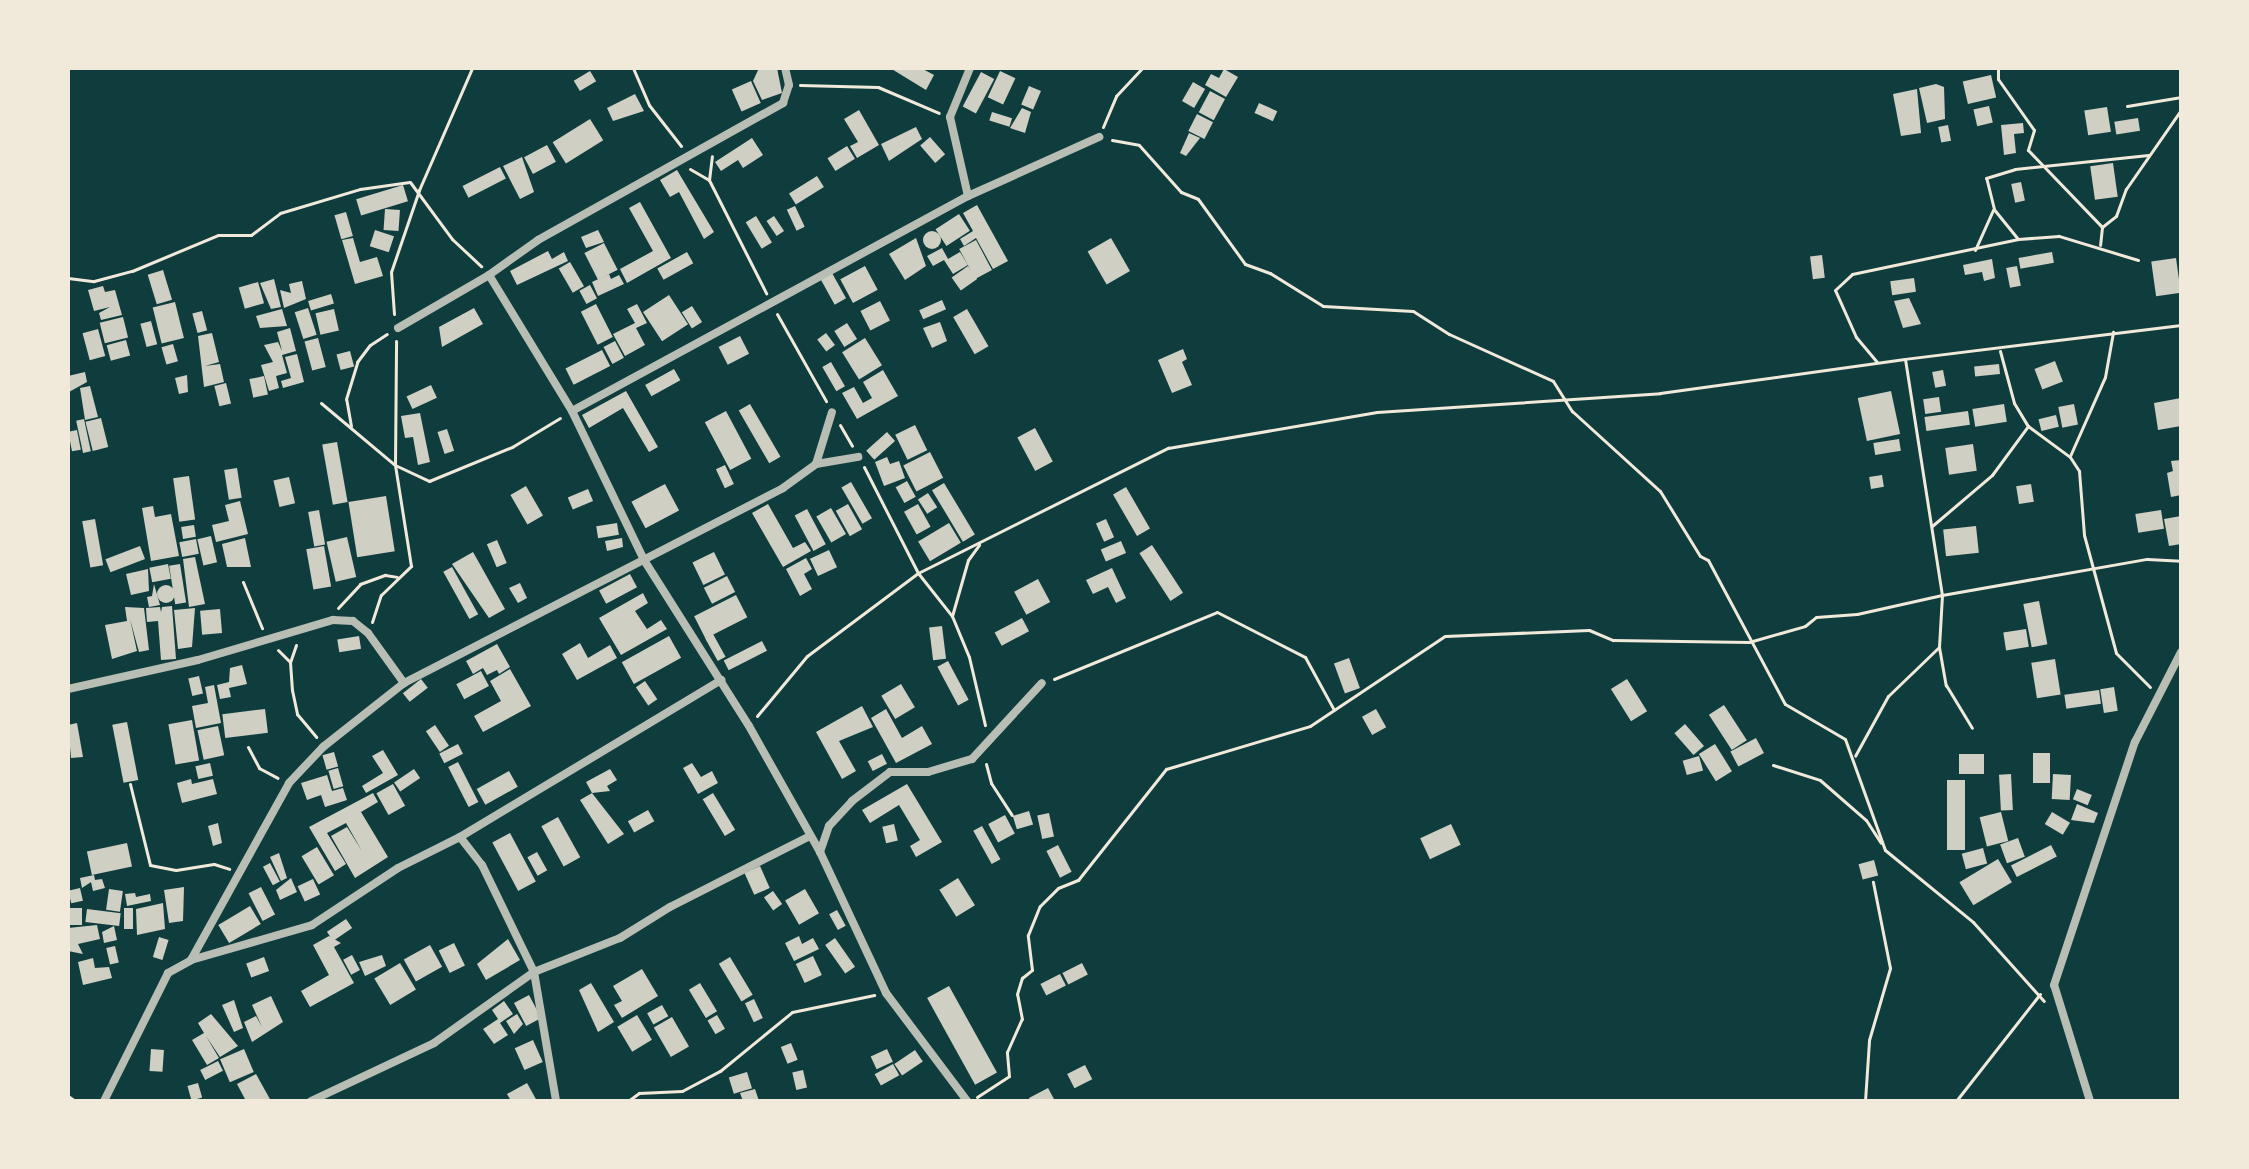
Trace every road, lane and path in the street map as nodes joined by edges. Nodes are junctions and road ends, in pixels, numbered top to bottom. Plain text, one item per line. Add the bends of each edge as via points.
1 (472, 68) edge
2 (633, 68) edge
3 (785, 68) edge
4 (970, 68) edge
5 (1142, 68) edge
6 (1998, 68) edge
7 (789, 85) junction
8 (2181, 97) edge
9 (2127, 106) dead end
10 (2181, 110) edge
11 (950, 117) junction
12 (1099, 137) junction
13 (715, 140) junction
14 (2148, 155) junction
15 (689, 156) junction
16 (675, 163) junction
17 (2050, 168) junction
18 (709, 180) junction
19 (419, 190) junction
20 (968, 196) junction
21 (1994, 209) junction
22 (2102, 227) junction
23 (2018, 239) junction
24 (2100, 245) junction
25 (1975, 250) junction
26 (2138, 260) dead end
27 (489, 275) junction
28 (68, 278) edge
29 (770, 302) junction
30 (2181, 325) edge
31 (398, 328) junction
32 (2113, 332) junction
33 (2000, 351) junction
34 (1905, 359) junction
35 (1877, 362) junction
36 (1562, 398) junction
37 (321, 403) dead end
38 (572, 411) junction
39 (832, 412) junction
40 (351, 426) junction
41 (2028, 426) junction
42 (858, 457) junction
43 (2070, 457) junction
44 (816, 464) junction
45 (395, 465) junction
46 (1931, 527) junction
47 (981, 543) junction
48 (644, 560) junction
49 (2181, 561) edge
50 (2093, 567) junction
51 (918, 573) junction
52 (397, 577) junction
53 (243, 582) dead end
54 (1942, 595) junction
55 (952, 616) junction
56 (333, 620) junction
57 (304, 626) junction
58 (368, 633) junction
59 (267, 639) junction
60 (1749, 642) junction
61 (1939, 647) junction
62 (2181, 652) edge
63 (290, 662) junction
64 (721, 680) junction
65 (404, 683) junction
66 (1042, 683) joint
67 (68, 689) edge
68 (2159, 695) junction
69 (1334, 710) junction
70 (749, 726) junction
71 (1972, 728) dead end
72 (988, 740) junction
73 (248, 747) dead end
74 (323, 747) junction
75 (982, 749) junction
76 (1855, 756) junction
77 (1773, 765) dead end
78 (289, 783) junction
79 (130, 784) dead end
80 (1012, 815) dead end
81 (810, 836) junction
82 (460, 837) junction
83 (1885, 850) junction
84 (820, 852) junction
85 (240, 873) junction
86 (1873, 882) dead end
87 (191, 960) junction
88 (534, 972) junction
89 (2054, 985) junction
90 (886, 993) junction
91 (2039, 995) junction
92 (2047, 1005) dead end
93 (68, 1096) edge
94 (75, 1101) edge
95 (104, 1101) edge
96 (311, 1101) edge
97 (556, 1101) edge
98 (628, 1101) edge
99 (969, 1101) edge
100 (1865, 1101) edge
101 (1956, 1101) edge
102 (2090, 1101) edge

1 - 19 path
2 - 15 path via 649,105
3 - 7 street
4 - 11 street
5 - 12 path via 1116,96
6 - 17 path via 1998,79 2034,130 2028,150
7 - 11 path via 878,87
7 - 13 street via 783,103
8 - 9 path
10 - 14 path
11 - 20 street
12 - 20 street
12 - 36 path via 1139,145 1181,192 1198,199 1245,264 1323,306 1413,311 1449,334 1553,381
13 - 15 street
13 - 18 path
14 - 17 path
14 - 22 path via 2116,216
15 - 16 street
16 - 18 path
16 - 27 street via 538,240
17 - 21 path via 2015,169 1986,178
17 - 22 path
18 - 29 path
19 - 27 path via 452,239
19 - 28 path via 410,182 360,189 280,213 251,235 218,235 94,281
19 - 31 path via 391,272 389,295
20 - 29 street
21 - 23 path
21 - 25 path
22 - 24 path
23 - 24 path via 2059,236
23 - 25 path
24 - 26 path
25 - 35 path via 1852,274 1835,290 1856,337
27 - 31 street
27 - 38 street
29 - 38 street
29 - 39 path
30 - 32 path
31 - 40 path via 370,345 357,362 346,399
31 - 45 path
32 - 33 path
32 - 43 path via 2105,377
33 - 34 path
33 - 41 path via 2014,403
34 - 35 path
34 - 46 path
35 - 36 path via 1660,393
36 - 47 path via 1377,412 1168,448
36 - 60 path via 1660,491 1700,556 1708,560
37 - 40 path
38 - 45 path via 512,447 443,478 429,481
38 - 48 street
39 - 42 path
39 - 44 street
40 - 45 path
41 - 43 path
41 - 46 path via 1992,475
42 - 44 street
42 - 51 path
43 - 50 path via 2079,471 2084,535
44 - 48 street via 783,488
45 - 52 path via 411,566
46 - 54 path
47 - 51 path
47 - 55 path via 968,560
48 - 64 street
48 - 65 street
49 - 50 path via 2147,559
50 - 54 path
50 - 68 path via 2116,653
51 - 55 path
51 - 70 path via 807,656
52 - 56 path via 385,575 360,584 339,604
52 - 58 path via 381,595
53 - 59 path
54 - 60 path via 1857,614 1816,617 1805,626
54 - 61 path
55 - 72 path via 969,657
56 - 57 street
56 - 58 street via 353,621
57 - 59 street
57 - 63 path
58 - 65 street
59 - 63 path
59 - 67 street
60 - 69 path via 1613,640 1589,630 1445,636
60 - 76 path via 1785,704 1845,739
61 - 71 path via 1946,685
61 - 76 path via 1888,696
62 - 68 street
63 - 74 path via 297,714
64 - 70 street
64 - 82 street
65 - 74 street
66 - 69 path via 1217,612 1305,657
66 - 72 street
68 - 89 street via 2135,742
69 - 99 path via 1310,726 1166,769 1078,880 1058,888 1040,906 1028,935 1032,970 1022,978 1017,994 1022,1019 1007,1052 1009,1076
70 - 81 street
72 - 75 street
73 - 78 path via 259,768
74 - 78 street
75 - 80 path via 991,783
75 - 84 street via 972,759 928,772 890,772 829,826
76 - 83 path
77 - 83 path via 1820,780 1866,820
78 - 85 street
79 - 85 path via 150,865 176,870 214,864
81 - 84 street
81 - 88 street via 620,938
82 - 87 street via 398,868 312,925
82 - 88 street via 482,865
83 - 91 path via 1973,922
84 - 90 street
85 - 87 street
86 - 100 path via 1890,968 1869,1040
87 - 95 street via 168,973
88 - 96 street via 434,1043
88 - 97 street
89 - 91 path
89 - 102 street
90 - 98 path via 792,1012 720,1071 682,1091 639,1093
90 - 99 street
91 - 92 path
91 - 101 path
93 - 94 path

